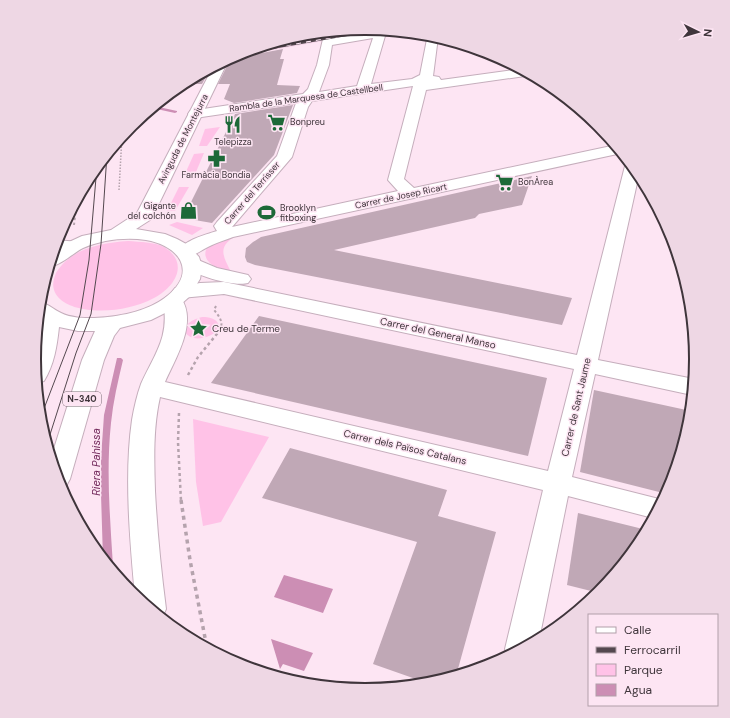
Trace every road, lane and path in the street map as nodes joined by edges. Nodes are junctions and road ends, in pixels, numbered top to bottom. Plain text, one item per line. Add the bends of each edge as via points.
1 (368, 35) edge
2 (379, 36) edge
3 (432, 42) edge
4 (502, 65) edge
5 (217, 71) edge
6 (517, 73) edge
7 (425, 82) junction
8 (363, 90) junction
9 (308, 98) junction
10 (195, 114) junction
11 (122, 144) edge
12 (613, 150) edge
13 (631, 175) edge
14 (119, 190) dead end
15 (410, 194) junction
16 (75, 214) edge
17 (144, 216) junction
18 (74, 225) dead end
19 (228, 233) junction
20 (117, 234) junction
21 (162, 238) junction
22 (63, 246) edge
23 (189, 257) junction
24 (178, 297) junction
25 (214, 310) dead end
26 (44, 312) edge
27 (44, 316) edge
28 (113, 323) junction
29 (588, 357) junction
30 (41, 362) edge
31 (688, 372) edge
32 (687, 385) edge
33 (152, 387) junction
34 (181, 394) junction
35 (60, 468) edge
36 (558, 483) junction
37 (653, 508) edge
38 (150, 602) edge
39 (206, 642) edge
40 (522, 642) edge

1 - 9 street, Carrer del Terrisser via 327,42 323,65 314,90
2 - 8 street
3 - 7 street
4 - 7 street, Rambla de la Marquesa de Castellbell via 438,75
5 - 10 street, Avinguda de Montejurra
6 - 7 street, Rambla de la Marquesa de Castellbell
7 - 8 street, Rambla de la Marquesa de Castellbell
7 - 15 street via 396,180
8 - 9 street, Rambla de la Marquesa de Castellbell
9 - 10 street, Rambla de la Marquesa de Castellbell
9 - 19 street, Carrer del Terrisser via 302,106 284,157 223,226
10 - 17 street, Avinguda de Montejurra
11 - 14 path
12 - 15 street, Carrer de Josep Ricart
13 - 29 street, Carrer de Sant Jaume
15 - 19 street, Carrer de Josep Ricart
16 - 18 path
17 - 20 street, Avinguda de Montejurra
17 - 21 street
19 - 23 street, Carrer de Josep Ricart via 211,238
20 - 21 street
20 - 22 street
21 - 23 street, Carrer del General Manso via 180,246
23 - 24 street via 193,271
23 - 29 street, Carrer del General Manso via 211,272
24 - 28 street via 148,314
24 - 29 street, Carrer del General Manso via 200,289 224,288
24 - 33 street via 175,334
25 - 34 path via 221,319 222,326 190,370
26 - 28 street via 64,322
27 - 30 street via 45,352
28 - 35 street, N-340 via 104,334 93,360
29 - 31 street, Carrer del General Manso
29 - 32 street, Carrer del General Manso
29 - 36 street, Carrer de Sant Jaume
33 - 34 street, Carrer dels Països Catalans
33 - 38 street via 145,418 142,456 143,526
34 - 36 street, Carrer dels Països Catalans
34 - 39 path via 177,427 181,494
36 - 37 street, Carrer dels Països Catalans
36 - 40 street, Carrer de Sant Jaume

